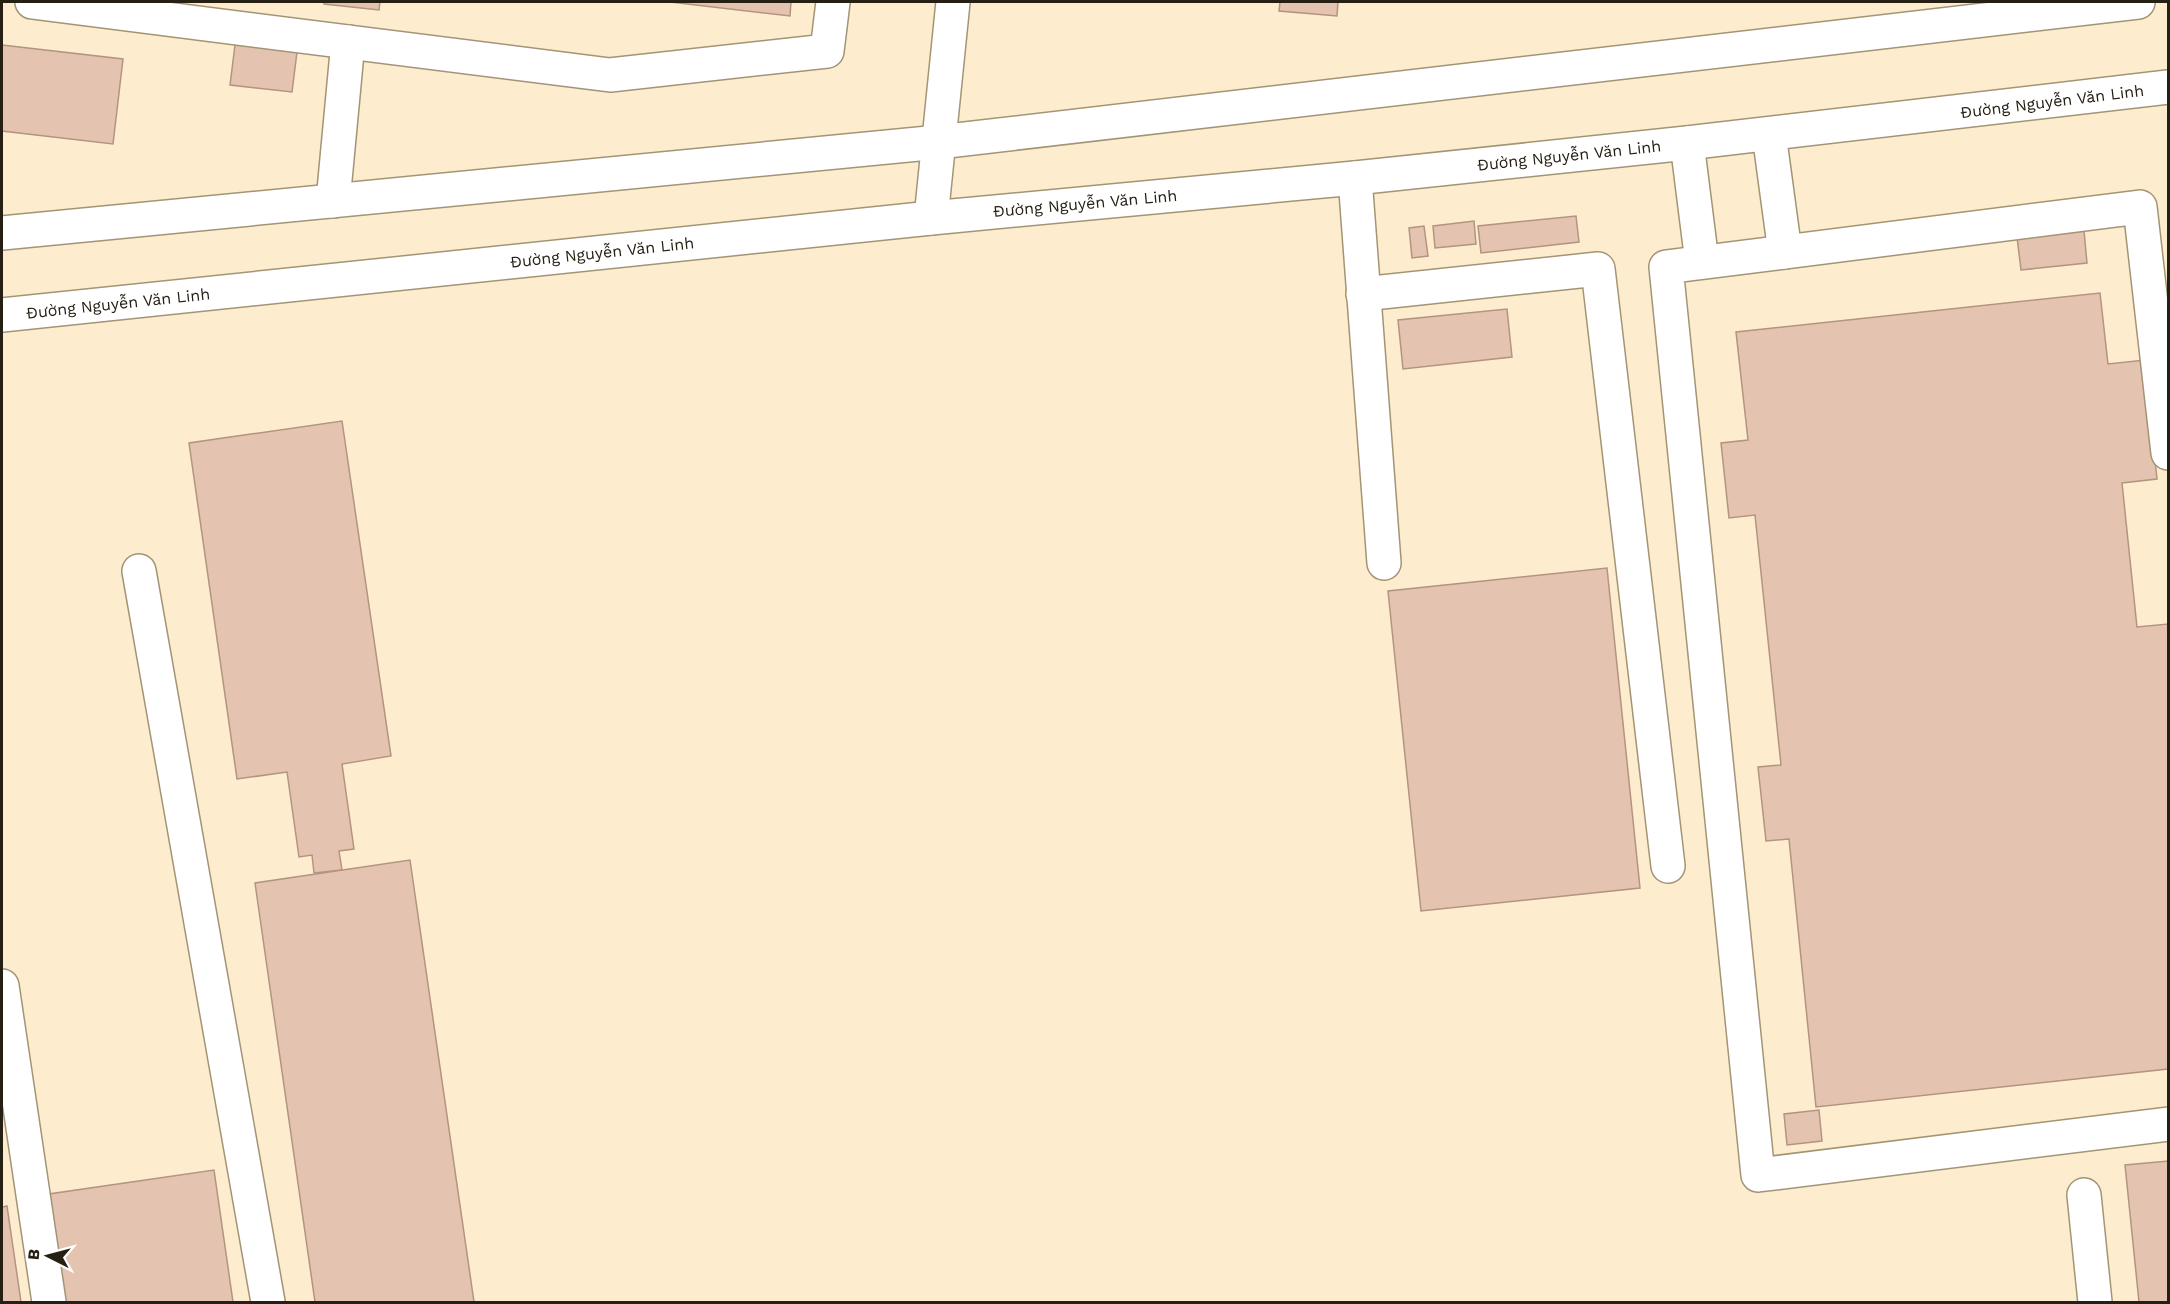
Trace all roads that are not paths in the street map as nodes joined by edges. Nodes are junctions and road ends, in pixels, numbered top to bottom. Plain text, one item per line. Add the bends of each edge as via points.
1 (32, 2) edge
2 (833, 2) edge
3 (953, 2) edge
4 (2138, 2) edge
5 (348, 42) junction
6 (2169, 87) edge
7 (1769, 134) junction
8 (939, 142) junction
9 (1687, 143) junction
10 (1355, 178) junction
11 (333, 201) junction
12 (931, 218) junction
13 (2, 233) edge
14 (1785, 252) junction
15 (1702, 262) junction
16 (1363, 294) junction
17 (2, 315) edge
18 (2169, 453) edge
19 (1384, 563) dead end
20 (139, 571) dead end
21 (1668, 866) dead end
22 (2, 986) edge
23 (2169, 1124) edge
24 (2084, 1195) dead end
25 (49, 1302) edge
26 (268, 1302) edge
27 (2095, 1302) edge

1 - 5 main road
2 - 5 main road via 827,51 610,75
3 - 8 main road
4 - 8 main road
5 - 11 main road
6 - 7 main road, Đường Nguyễn Văn Linh
7 - 9 main road, Đường Nguyễn Văn Linh
7 - 14 main road
8 - 11 main road
8 - 12 main road
9 - 10 main road, Đường Nguyễn Văn Linh
9 - 15 main road
10 - 12 main road, Đường Nguyễn Văn Linh
10 - 16 main road
11 - 13 main road
12 - 17 main road, Đường Nguyễn Văn Linh
14 - 15 main road
14 - 18 main road via 2140,207
15 - 23 main road via 1666,267 1758,1174
16 - 19 main road
16 - 21 main road via 1598,269
20 - 26 main road
22 - 25 main road
24 - 27 main road

